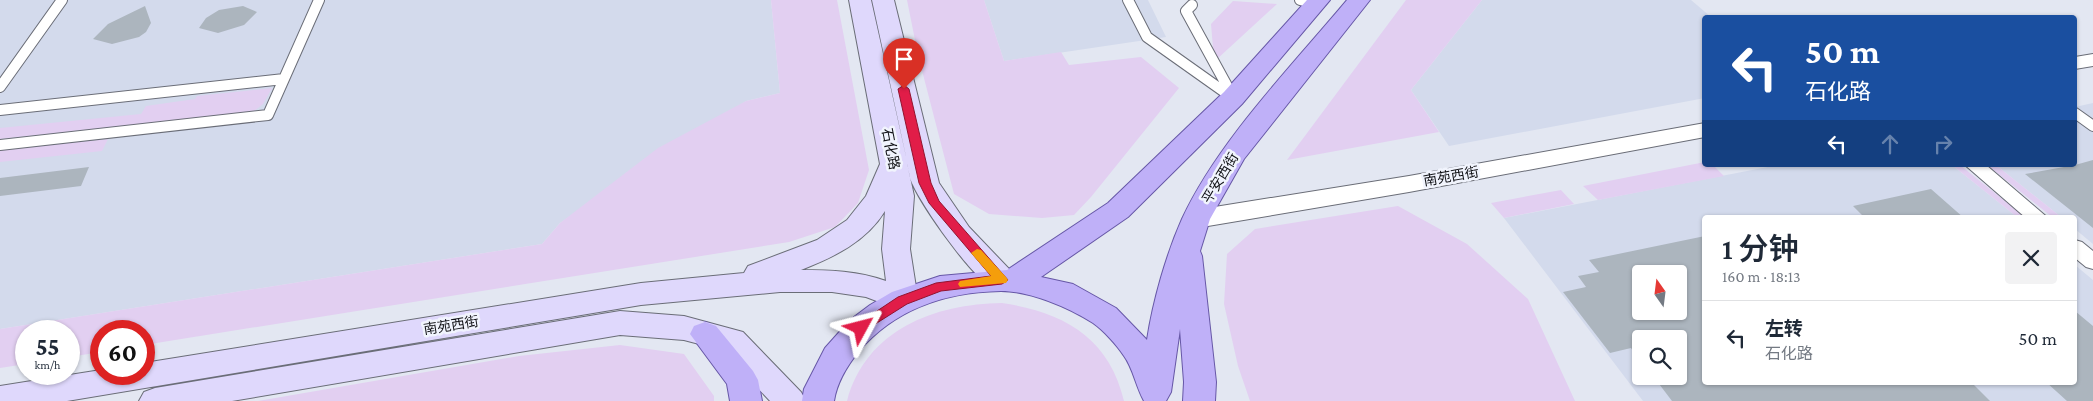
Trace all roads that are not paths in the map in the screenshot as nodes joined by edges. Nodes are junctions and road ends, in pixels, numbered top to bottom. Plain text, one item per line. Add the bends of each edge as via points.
1 (62, 0) edge
2 (319, 0) edge
3 (860, 0) edge
4 (883, 0) edge
5 (1128, 0) edge
6 (1359, 0) edge
7 (1312, 1) edge
8 (1192, 5) dead end
9 (2093, 60) edge
10 (2077, 64) edge
11 (284, 79) junction
12 (0, 87) edge
13 (1233, 98) junction
14 (0, 110) edge
15 (2077, 114) edge
16 (2093, 126) edge
17 (1702, 131) edge
18 (0, 144) edge
19 (894, 162) junction
20 (1976, 167) edge
21 (2035, 215) edge
22 (1191, 233) junction
23 (2077, 249) edge
24 (2093, 262) edge
25 (1007, 280) junction
26 (720, 287) junction
27 (903, 300) junction
28 (705, 334) junction
29 (1156, 396) edge
30 (0, 399) edge
31 (155, 401) edge
32 (746, 401) edge
33 (790, 401) edge
34 (818, 401) edge
35 (1199, 401) edge

1 - 12 lane
2 - 11 lane
3 - 19 main road, 石化路
4 - 25 main road, 石化路 via 925,183 934,203 988,267
5 - 13 lane via 1146,37
6 - 22 main road, 平安西街 via 1233,154
7 - 13 main road
8 - 13 lane via 1186,11
9 - 10 street
11 - 14 lane
11 - 18 lane via 268,115
13 - 25 main road via 1118,210
15 - 16 lane
17 - 22 street, 南苑西街 via 1409,184
19 - 26 main road via 878,199 860,224 840,241 804,258
19 - 27 main road, 石化路 via 900,196 896,249
20 - 21 street
22 - 29 main road, 平安西街 via 1168,304
22 - 35 main road
23 - 24 street
25 - 27 main road via 940,287
25 - 29 main road via 1062,292 1105,316 1138,350
26 - 27 main road, 南苑西街 via 780,281 832,281 870,287
26 - 30 main road, 南苑西街 via 642,294
27 - 34 main road via 861,328 836,357 820,389
28 - 31 main road, 南苑西街 via 684,328 620,323
28 - 32 main road via 742,380
28 - 33 main road, 南苑西街 via 732,341

